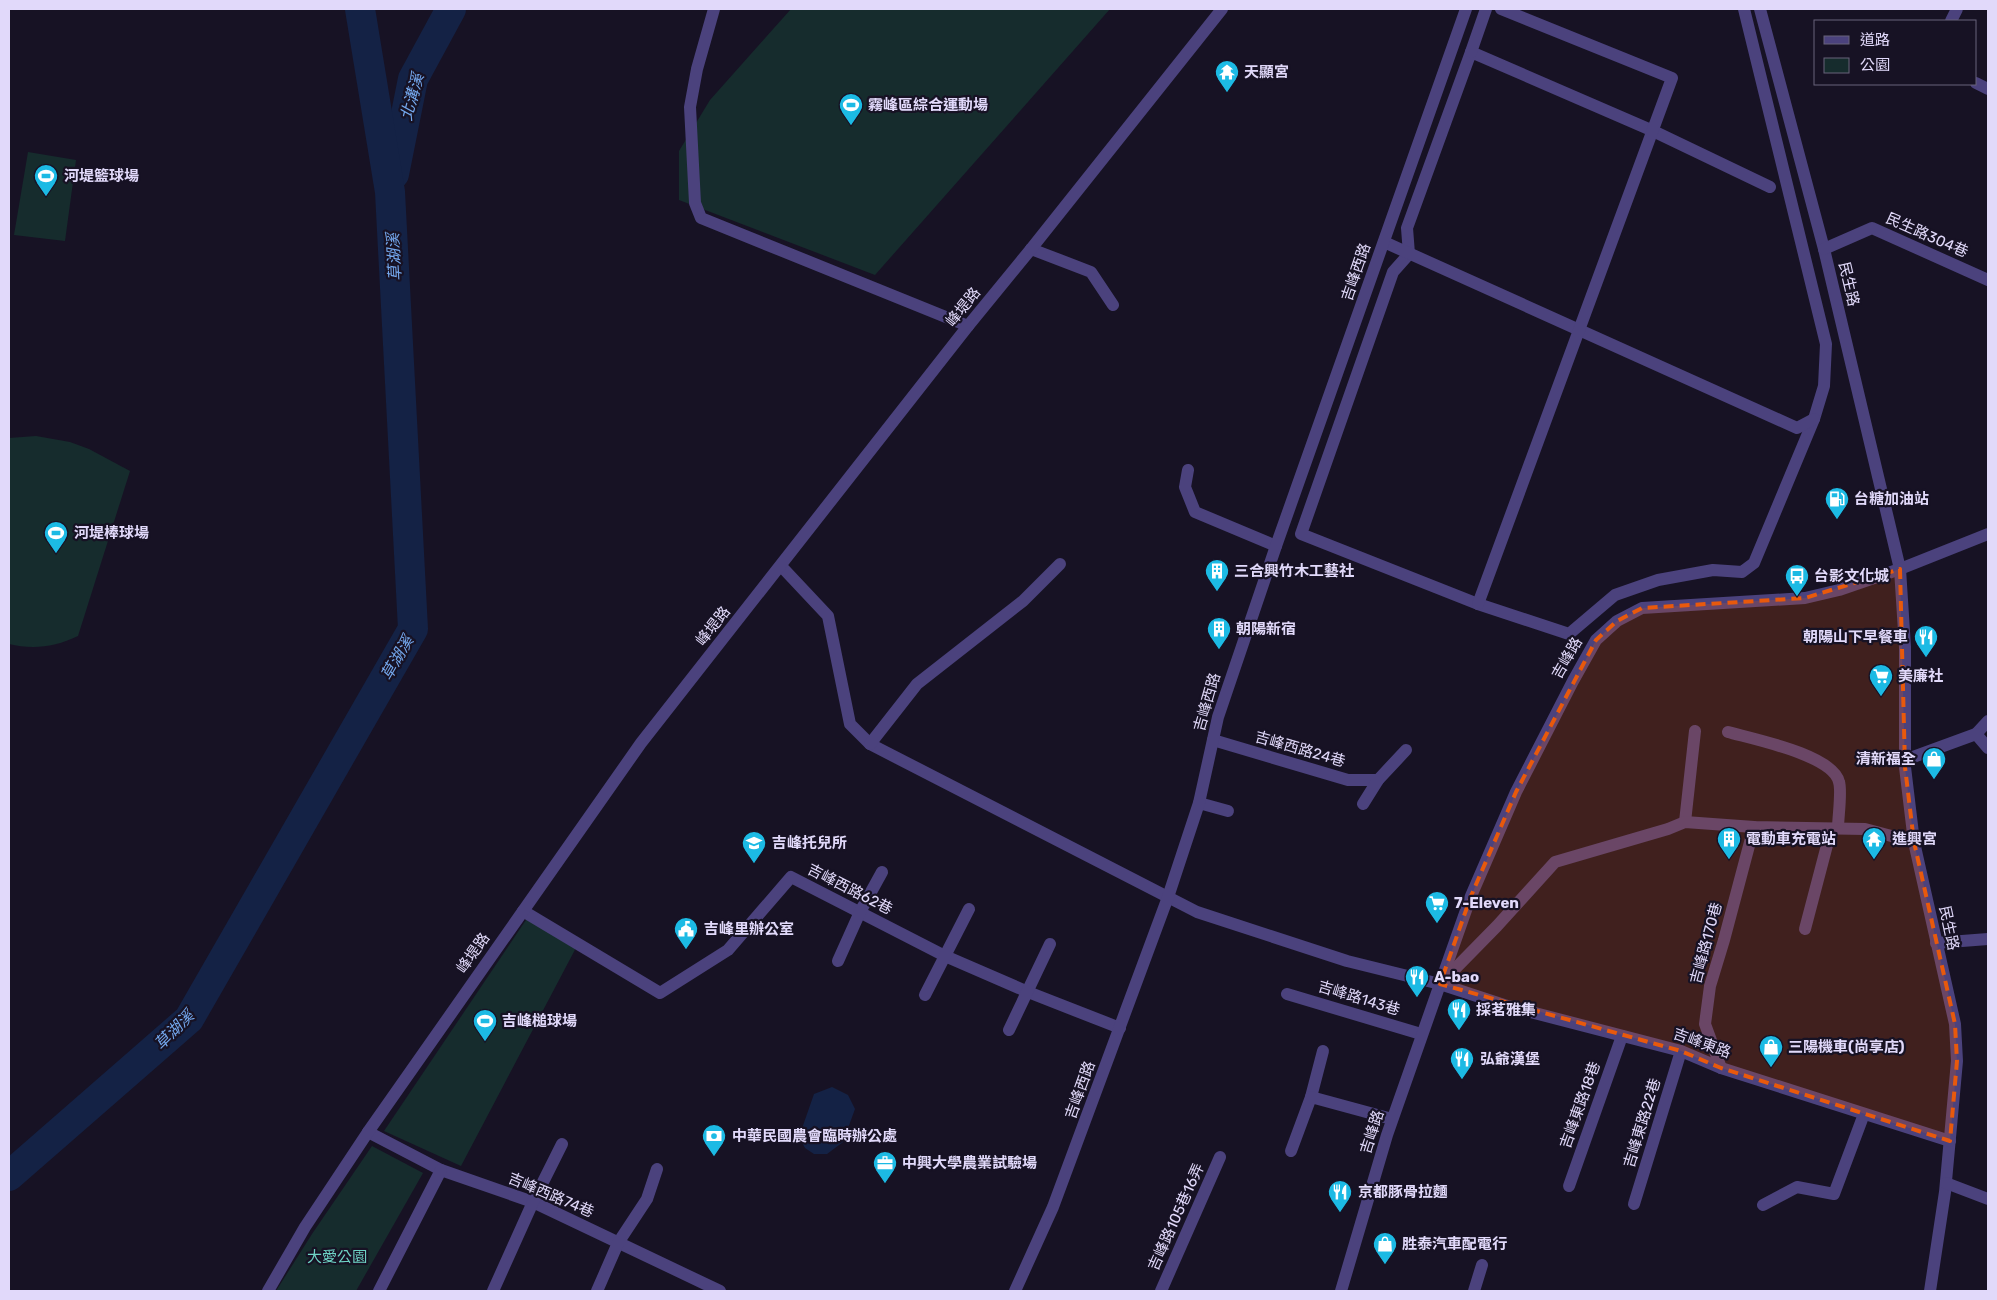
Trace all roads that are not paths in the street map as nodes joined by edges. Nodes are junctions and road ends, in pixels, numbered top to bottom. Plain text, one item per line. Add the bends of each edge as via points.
1 (714, 9) edge
2 (1222, 9) edge
3 (1466, 9) edge
4 (1486, 9) edge
5 (1501, 9) edge
6 (1744, 9) edge
7 (1760, 9) edge
8 (1471, 52) junction
9 (1651, 130) junction
10 (1770, 187) dead end
11 (1384, 242) junction
12 (1031, 249) junction
13 (1824, 249) junction
14 (1409, 254) junction
15 (1988, 280) edge
16 (1113, 305) dead end
17 (968, 326) junction
18 (1578, 330) junction
19 (1814, 419) junction
20 (1188, 470) dead end
21 (1988, 534) edge
22 (1276, 546) junction
23 (1060, 564) dead end
24 (781, 566) junction
25 (1900, 569) junction
26 (1478, 604) junction
27 (1988, 721) edge
28 (1695, 731) dead end
29 (1728, 732) dead end
30 (1976, 734) junction
31 (1213, 740) junction
32 (870, 744) junction
33 (1988, 748) edge
34 (1406, 750) dead end
35 (1905, 760) junction
36 (1378, 780) junction
37 (1199, 803) junction
38 (1363, 804) dead end
39 (1228, 811) dead end
40 (1685, 822) junction
41 (1754, 827) junction
42 (1834, 829) junction
43 (1914, 842) junction
44 (882, 872) dead end
45 (1168, 897) junction
46 (969, 909) dead end
47 (523, 910) junction
48 (860, 912) junction
49 (1805, 929) dead end
50 (1988, 939) edge
51 (1936, 943) junction
52 (1050, 944) dead end
53 (945, 956) junction
54 (838, 961) dead end
55 (1440, 984) junction
56 (1028, 992) junction
57 (1287, 994) dead end
58 (925, 995) dead end
59 (1120, 1028) junction
60 (1010, 1030) dead end
61 (1421, 1034) junction
62 (1622, 1036) junction
63 (1323, 1051) dead end
64 (1681, 1051) junction
65 (1721, 1068) junction
66 (1311, 1097) junction
67 (1864, 1114) junction
68 (1392, 1119) junction
69 (368, 1132) junction
70 (1950, 1141) junction
71 (562, 1144) dead end
72 (1291, 1151) dead end
73 (1220, 1157) dead end
74 (441, 1170) junction
75 (657, 1170) dead end
76 (1946, 1183) junction
77 (1569, 1186) dead end
78 (1988, 1199) edge
79 (533, 1202) junction
80 (1634, 1204) dead end
81 (1762, 1205) dead end
82 (618, 1243) junction
83 (1482, 1265) dead end
84 (715, 1290) edge
85 (268, 1291) edge
86 (379, 1291) edge
87 (493, 1291) edge
88 (596, 1291) edge
89 (1015, 1291) edge
90 (1161, 1291) edge
91 (1341, 1291) edge
92 (1474, 1291) edge
93 (1930, 1291) edge

1 - 17 street via 690,107 695,203 701,218
2 - 12 street, 峰堤路
3 - 11 street, 吉峰西路
4 - 8 street
5 - 9 street via 1672,78
6 - 19 street via 1826,344 1824,386
7 - 13 street, 民生路
8 - 9 street
8 - 14 street via 1407,228
9 - 10 street
9 - 18 street
11 - 14 street
11 - 22 street, 吉峰西路
12 - 16 street via 1091,272
12 - 17 street, 峰堤路
13 - 15 street, 民生路304巷 via 1872,228
13 - 25 street, 民生路
14 - 18 street
14 - 26 street via 1393,272 1301,534
17 - 24 street, 峰堤路
18 - 19 street via 1797,428
18 - 26 street
19 - 26 street via 1754,563 1742,572 1713,570 1658,580 1623,592 1569,634
20 - 22 street via 1185,487 1195,512
21 - 25 street
22 - 31 street, 吉峰西路
23 - 32 street via 1023,601 917,684
24 - 32 street via 828,616 850,724
24 - 47 street, 峰堤路 via 641,743
25 - 35 street, 民生路 via 1905,647
25 - 55 street, 吉峰路 via 1805,598 1642,608 1617,621 1596,640 1516,792 1471,896
27 - 30 street
28 - 40 street
29 - 42 street via 1802,753 1831,768 1840,781
30 - 33 street
30 - 35 street
31 - 36 street, 吉峰西路24巷 via 1348,780
31 - 37 street, 吉峰西路
32 - 45 street
34 - 36 street
35 - 43 street, 民生路
36 - 38 street
37 - 39 street
37 - 45 street, 吉峰西路
40 - 41 street, 吉峰路
40 - 55 street, 吉峰路 via 1555,862
41 - 42 street, 吉峰路
41 - 65 street, 吉峰路170巷 via 1710,986 1704,1024
42 - 43 street, 吉峰路 via 1866,830
42 - 49 street
43 - 51 street, 民生路
44 - 48 street
45 - 55 street via 1197,912 1303,948
45 - 59 street, 吉峰西路
46 - 53 street
47 - 48 street, 吉峰西路62巷 via 660,993 728,950 791,877
47 - 69 street, 峰堤路
48 - 53 street, 吉峰西路62巷
48 - 54 street
50 - 51 street
51 - 70 street, 民生路 via 1955,1024 1957,1061
52 - 56 street
53 - 56 street, 吉峰西路62巷
53 - 58 street
55 - 61 street, 吉峰路
55 - 62 street, 吉峰東路 via 1504,1005
56 - 59 street, 吉峰西路62巷
56 - 60 street
57 - 61 street, 吉峰路143巷
59 - 89 street, 吉峰西路 via 1053,1207
61 - 68 street, 吉峰路
62 - 64 street, 吉峰東路
62 - 77 street, 吉峰東路18巷
63 - 66 street
64 - 65 street, 吉峰東路
64 - 80 street, 吉峰東路22巷
65 - 67 street, 吉峰東路
66 - 68 street
66 - 72 street
67 - 70 street, 吉峰東路
67 - 81 street via 1834,1194 1798,1187
68 - 91 street, 吉峰路
69 - 74 street, 吉峰西路74巷
69 - 85 street, 峰堤路 via 305,1226
70 - 76 street, 民生路
71 - 79 street
73 - 90 street, 吉峰路105巷16弄
74 - 79 street, 吉峰西路74巷
74 - 86 street
75 - 82 street via 646,1199
76 - 78 street
76 - 93 street, 民生路
79 - 82 street, 吉峰西路74巷
79 - 87 street
82 - 84 street, 吉峰西路74巷
82 - 88 street
83 - 92 street

